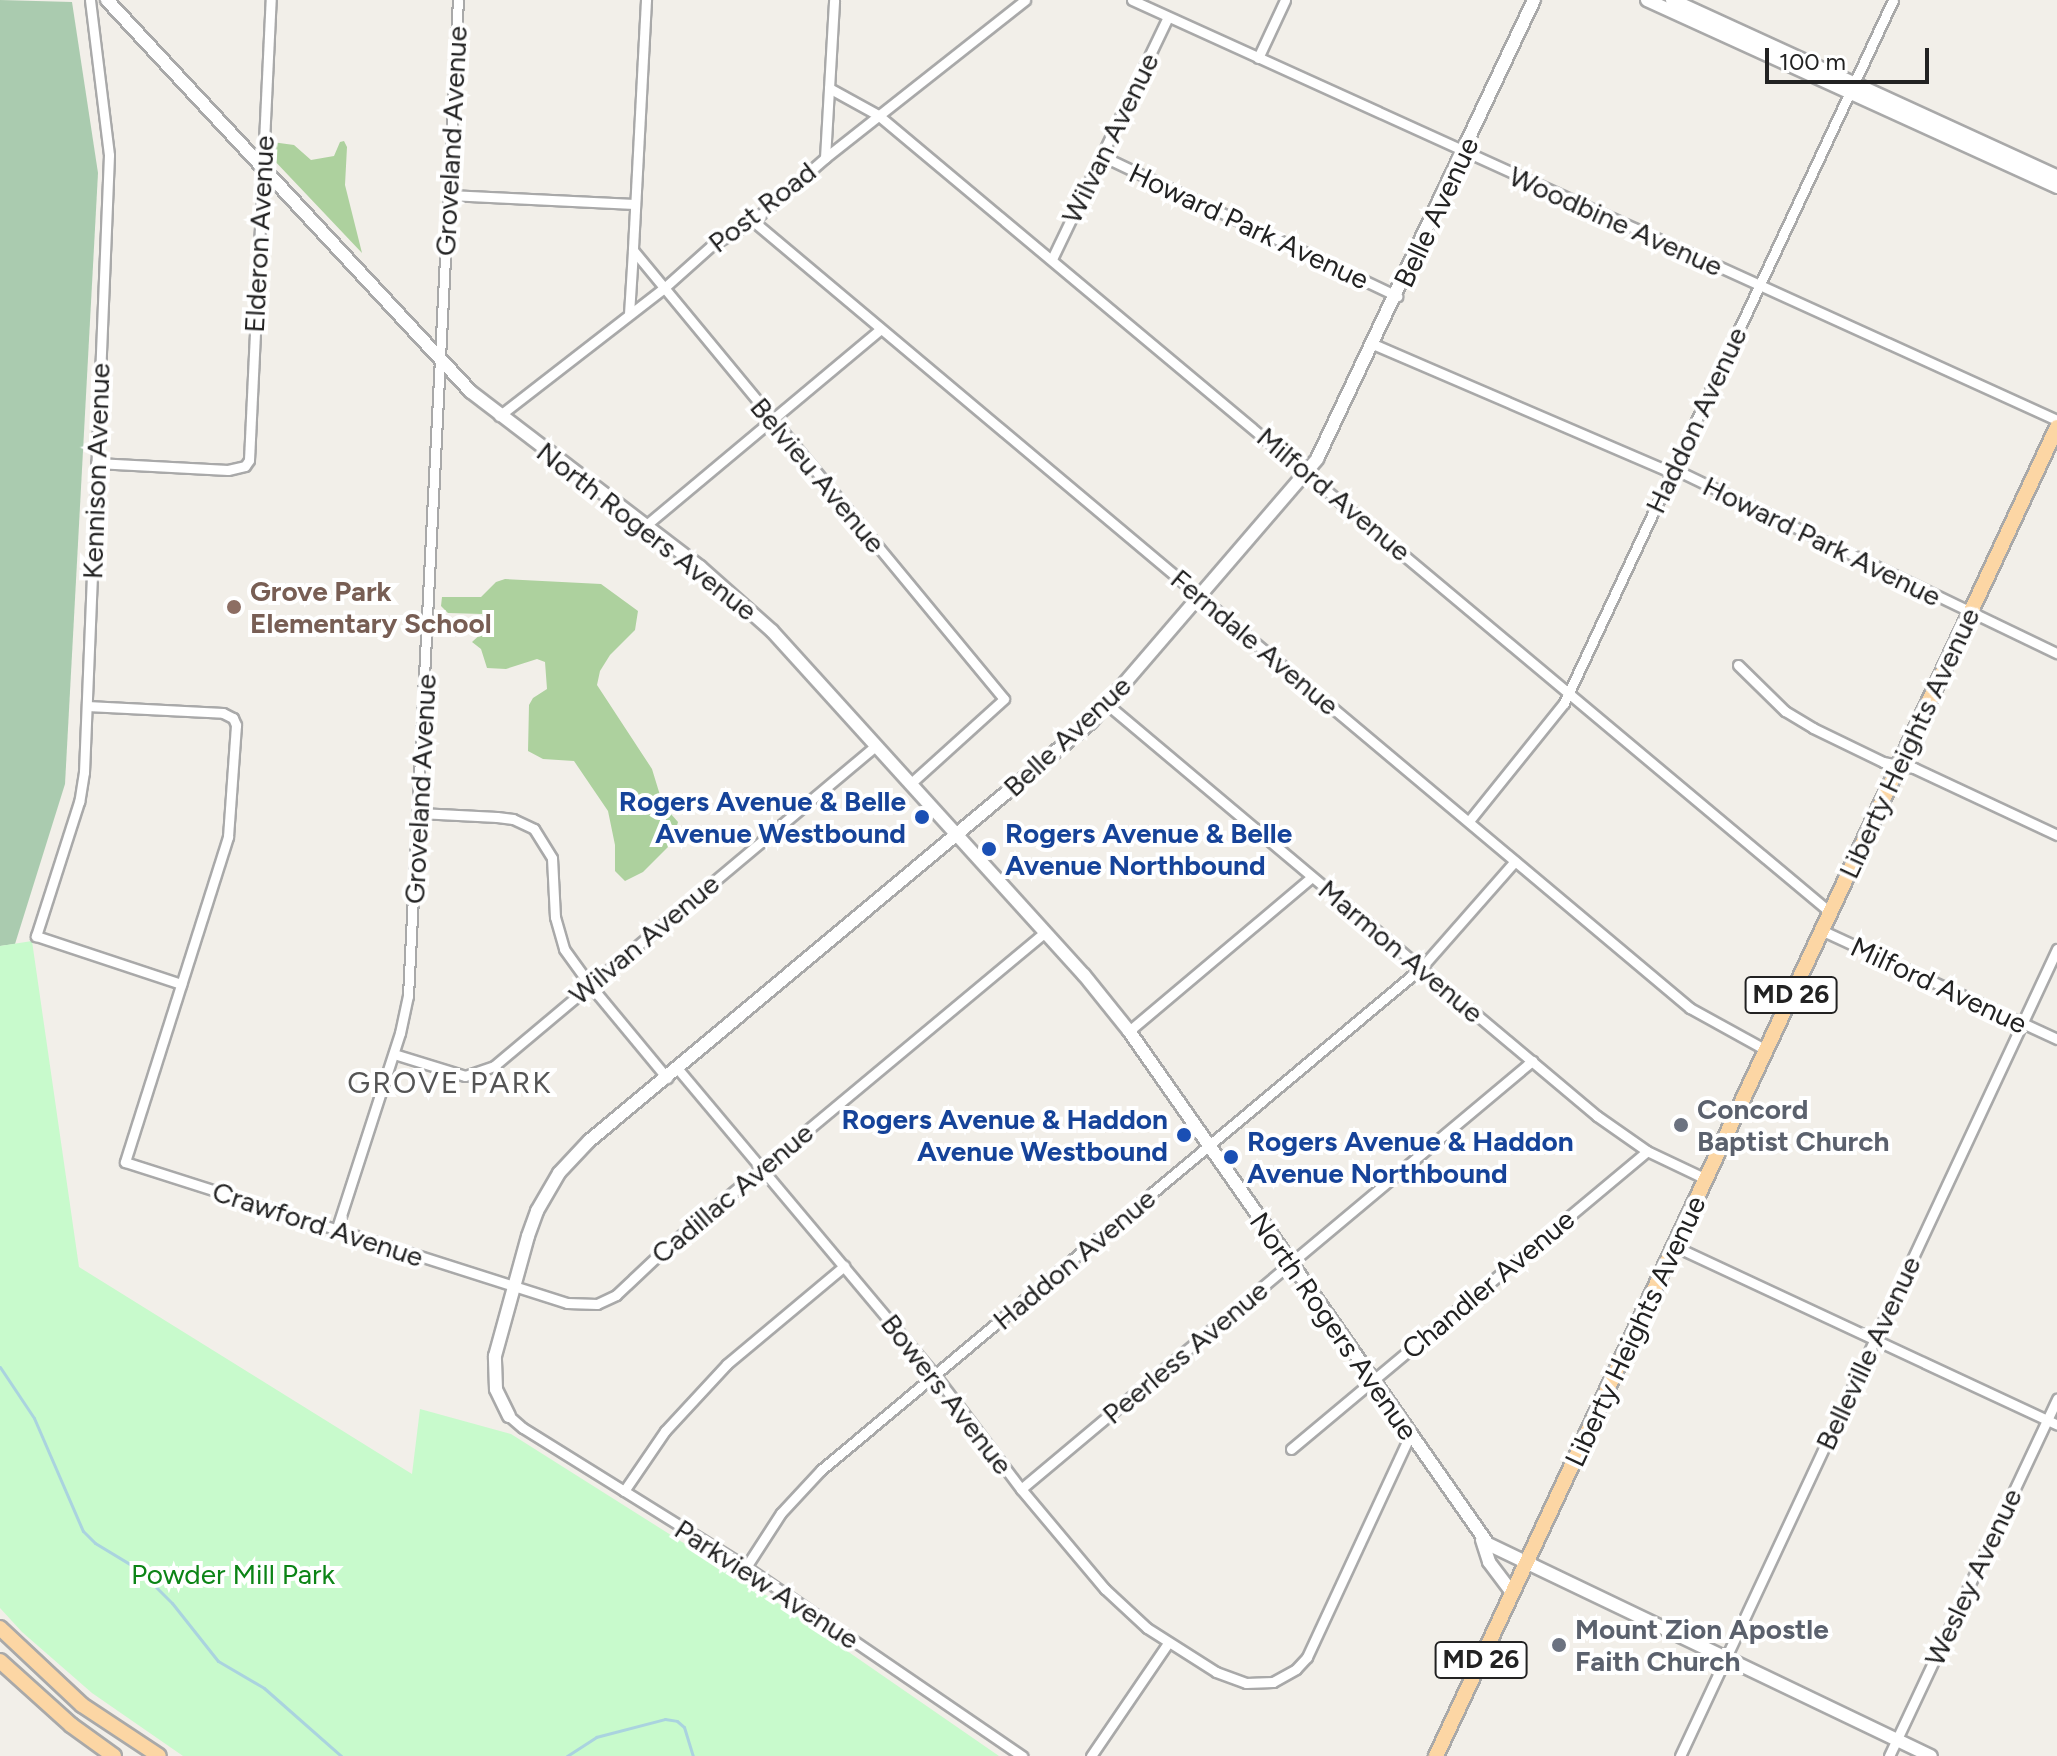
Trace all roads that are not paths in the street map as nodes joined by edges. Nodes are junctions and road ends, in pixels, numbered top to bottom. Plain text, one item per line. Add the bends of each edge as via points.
1 (90, 0) edge
2 (107, 0) edge
3 (271, 0) edge
4 (458, 0) edge
5 (646, 0) edge
6 (834, 0) edge
7 (1132, 0) edge
8 (1285, 0) edge
9 (1534, 0) edge
10 (1647, 0) edge
11 (1672, 0) edge
12 (1893, 0) edge
13 (1024, 1) edge
14 (1168, 17) junction
15 (1258, 58) junction
16 (829, 88) junction
17 (1852, 88) junction
18 (878, 115) junction
19 (1464, 151) junction
20 (1102, 156) junction
21 (825, 158) junction
22 (262, 167) junction
23 (2057, 176) edge
24 (2057, 187) edge
25 (448, 195) junction
26 (635, 204) junction
27 (753, 221) junction
28 (633, 250) junction
29 (1052, 259) junction
30 (1759, 286) junction
31 (664, 288) junction
32 (1397, 296) junction
33 (629, 314) junction
34 (881, 329) junction
35 (1373, 344) junction
36 (441, 361) junction
37 (499, 416) junction
38 (772, 420) junction
39 (2057, 420) edge
40 (2057, 427) edge
41 (96, 463) junction
42 (1673, 471) junction
43 (1306, 472) junction
44 (645, 526) junction
45 (1200, 596) junction
46 (1970, 613) junction
47 (2057, 653) edge
48 (1738, 665) dead end
49 (1570, 691) junction
50 (1108, 705) junction
51 (87, 706) junction
52 (876, 746) junction
53 (1898, 766) junction
54 (911, 783) junction
55 (419, 813) junction
56 (1469, 821) junction
57 (957, 834) junction
58 (2057, 835) edge
59 (1515, 861) junction
60 (1312, 877) junction
61 (1830, 912) junction
62 (1821, 930) junction
63 (1045, 932) junction
64 (2057, 949) edge
65 (1421, 968) junction
66 (181, 984) junction
67 (590, 985) junction
68 (2023, 1023) junction
69 (1129, 1031) junction
70 (2057, 1039) edge
71 (1766, 1050) junction
72 (394, 1054) junction
73 (1532, 1061) junction
74 (672, 1073) junction
75 (1209, 1147) junction
76 (1647, 1151) junction
77 (761, 1169) junction
78 (1706, 1179) junction
79 (336, 1231) junction
80 (1674, 1246) junction
81 (1291, 1263) junction
82 (844, 1266) junction
83 (512, 1286) junction
84 (1874, 1340) junction
85 (935, 1375) junction
86 (1372, 1382) junction
87 (2057, 1399) edge
88 (509, 1416) joint
89 (2047, 1420) junction
90 (2057, 1425) edge
91 (1410, 1435) junction
92 (1291, 1449) dead end
93 (1021, 1489) junction
94 (624, 1491) junction
95 (1481, 1537) junction
96 (1526, 1564) junction
97 (746, 1567) junction
98 (1512, 1593) junction
99 (0, 1628) edge
100 (1168, 1643) junction
101 (1726, 1658) junction
102 (0, 1661) edge
103 (1897, 1740) junction
104 (114, 1756) edge
105 (159, 1756) edge
106 (1022, 1756) edge
107 (1091, 1756) edge
108 (1436, 1756) edge
109 (1680, 1756) edge
110 (1889, 1756) edge
111 (1931, 1756) edge

1 - 41 street, Kennison Avenue via 109,155
2 - 22 street, North Rogers Avenue
3 - 22 street, Elderon Avenue
4 - 25 street, Groveland Avenue
5 - 26 street
6 - 16 street
7 - 14 street, Woodbine Avenue
8 - 15 street
9 - 19 street, Belle Avenue
10 - 17 street
11 - 17 street
12 - 17 street, Haddon Avenue
13 - 18 street, Post Road
14 - 15 street, Woodbine Avenue
14 - 20 street, Wilvan Avenue
15 - 19 street, Woodbine Avenue
16 - 18 street, Milford Avenue
16 - 21 street
17 - 23 street
17 - 24 street
17 - 30 street, Haddon Avenue
18 - 21 street, Post Road
18 - 29 street, Milford Avenue
19 - 30 street, Woodbine Avenue
19 - 32 street, Belle Avenue
20 - 29 street, Wilvan Avenue
20 - 32 street, Howard Park Avenue
21 - 27 street, Post Road
22 - 36 street, North Rogers Avenue
22 - 41 street, Elderon Avenue via 250,452 245,466 228,470
25 - 26 street
25 - 36 street, Groveland Avenue
26 - 28 street
27 - 31 street, Post Road via 711,246
27 - 34 street, Ferndale Avenue
28 - 31 street, Belvieu Avenue
28 - 33 street
29 - 43 street, Milford Avenue
30 - 39 street, Woodbine Avenue
30 - 42 street, Haddon Avenue
31 - 33 street, Post Road
31 - 38 street, Belvieu Avenue
32 - 35 street, Belle Avenue
33 - 37 street, Post Road
34 - 38 street
34 - 45 street, Ferndale Avenue
35 - 42 street, Howard Park Avenue
35 - 43 street, Belle Avenue via 1323,450
36 - 37 street, North Rogers Avenue
36 - 55 street, Groveland Avenue
37 - 44 street, North Rogers Avenue
38 - 44 street
38 - 54 street, Belvieu Avenue via 1004,699
40 - 46 main road, Liberty Heights Avenue / MD 26
41 - 51 street, Kennison Avenue
42 - 46 street, Howard Park Avenue
42 - 49 street, Haddon Avenue
43 - 45 street, Belle Avenue
43 - 49 street, Milford Avenue
44 - 52 street, North Rogers Avenue via 749,608
45 - 50 street, Belle Avenue
45 - 56 street, Ferndale Avenue
46 - 47 street, Howard Park Avenue
46 - 53 main road, Liberty Heights Avenue / MD 26
48 - 53 street via 1799,720
49 - 56 street, Haddon Avenue
49 - 61 street, Milford Avenue
50 - 57 street, Belle Avenue
50 - 60 street, Marmon Avenue
51 - 66 street, Kennison Avenue via 79,802 36,936
51 - 66 street via 223,713 236,725 228,837
52 - 54 street, North Rogers Avenue
52 - 67 street, Wilvan Avenue
53 - 58 street via 1914,768
53 - 61 main road, Liberty Heights Avenue / MD 26
54 - 57 street, North Rogers Avenue
55 - 67 street, Bowers Avenue via 505,818 534,829 552,858 558,932
55 - 72 street, Groveland Avenue via 408,996
56 - 59 street, Ferndale Avenue
57 - 63 street, North Rogers Avenue
57 - 74 street, Belle Avenue
59 - 65 street, Haddon Avenue
59 - 71 street, Ferndale Avenue via 1690,1008
60 - 65 street, Marmon Avenue
60 - 69 street
61 - 62 main road, Liberty Heights Avenue / MD 26
62 - 68 street, Milford Avenue
62 - 71 main road, Liberty Heights Avenue / MD 26
63 - 69 street, North Rogers Avenue
63 - 77 street, Cadillac Avenue
64 - 68 street, Belleville Avenue
65 - 73 street, Marmon Avenue
65 - 75 street, Haddon Avenue
66 - 79 street, Crawford Avenue via 125,1162
67 - 72 street, Wilvan Avenue via 494,1066 474,1075 456,1075
67 - 74 street, Bowers Avenue
68 - 70 street, Milford Avenue
68 - 84 street, Belleville Avenue
69 - 75 street, North Rogers Avenue
71 - 78 main road, Liberty Heights Avenue / MD 26
72 - 79 street, Groveland Avenue
73 - 76 street, Marmon Avenue
73 - 81 street, Peerless Avenue
74 - 77 street, Bowers Avenue
74 - 83 street, Belle Avenue via 589,1141 559,1173 537,1211
75 - 81 street, North Rogers Avenue
75 - 85 street, Haddon Avenue
76 - 78 street, Marmon Avenue
76 - 86 street, Chandler Avenue
77 - 82 street, Bowers Avenue
77 - 83 street, Cadillac Avenue via 606,1300 576,1304
78 - 80 main road, Liberty Heights Avenue / MD 26
79 - 83 street, Crawford Avenue
80 - 84 street
80 - 96 main road, Liberty Heights Avenue / MD 26
81 - 86 street, North Rogers Avenue
81 - 93 street, Peerless Avenue
82 - 85 street, Bowers Avenue
82 - 94 street via 727,1364 665,1431
83 - 88 street, Belle Avenue via 495,1373
84 - 89 street
84 - 101 street, Belleville Avenue
85 - 93 street, Bowers Avenue
85 - 97 street, Haddon Avenue via 806,1485
86 - 91 street, North Rogers Avenue
86 - 92 street, Chandler Avenue
87 - 89 street, Wesley Avenue
88 - 94 street, Parkview Avenue
89 - 90 street
89 - 103 street, Wesley Avenue
91 - 95 street, North Rogers Avenue
91 - 100 street, Bowers Avenue via 1307,1657 1285,1678 1246,1683
93 - 100 street, Bowers Avenue via 1105,1589
94 - 97 street, Parkview Avenue
95 - 96 street, North Rogers Avenue
95 - 98 street via 1489,1562
96 - 98 main road, Liberty Heights Avenue / MD 26
96 - 101 street, North Rogers Avenue
97 - 106 street, Parkview Avenue
98 - 108 main road, Liberty Heights Avenue / MD 26
99 - 105 main road via 82,1705
100 - 107 street
101 - 103 street, North Rogers Avenue
101 - 109 street, Belleville Avenue
102 - 104 main road
103 - 110 street, Wesley Avenue
103 - 111 street, North Rogers Avenue

